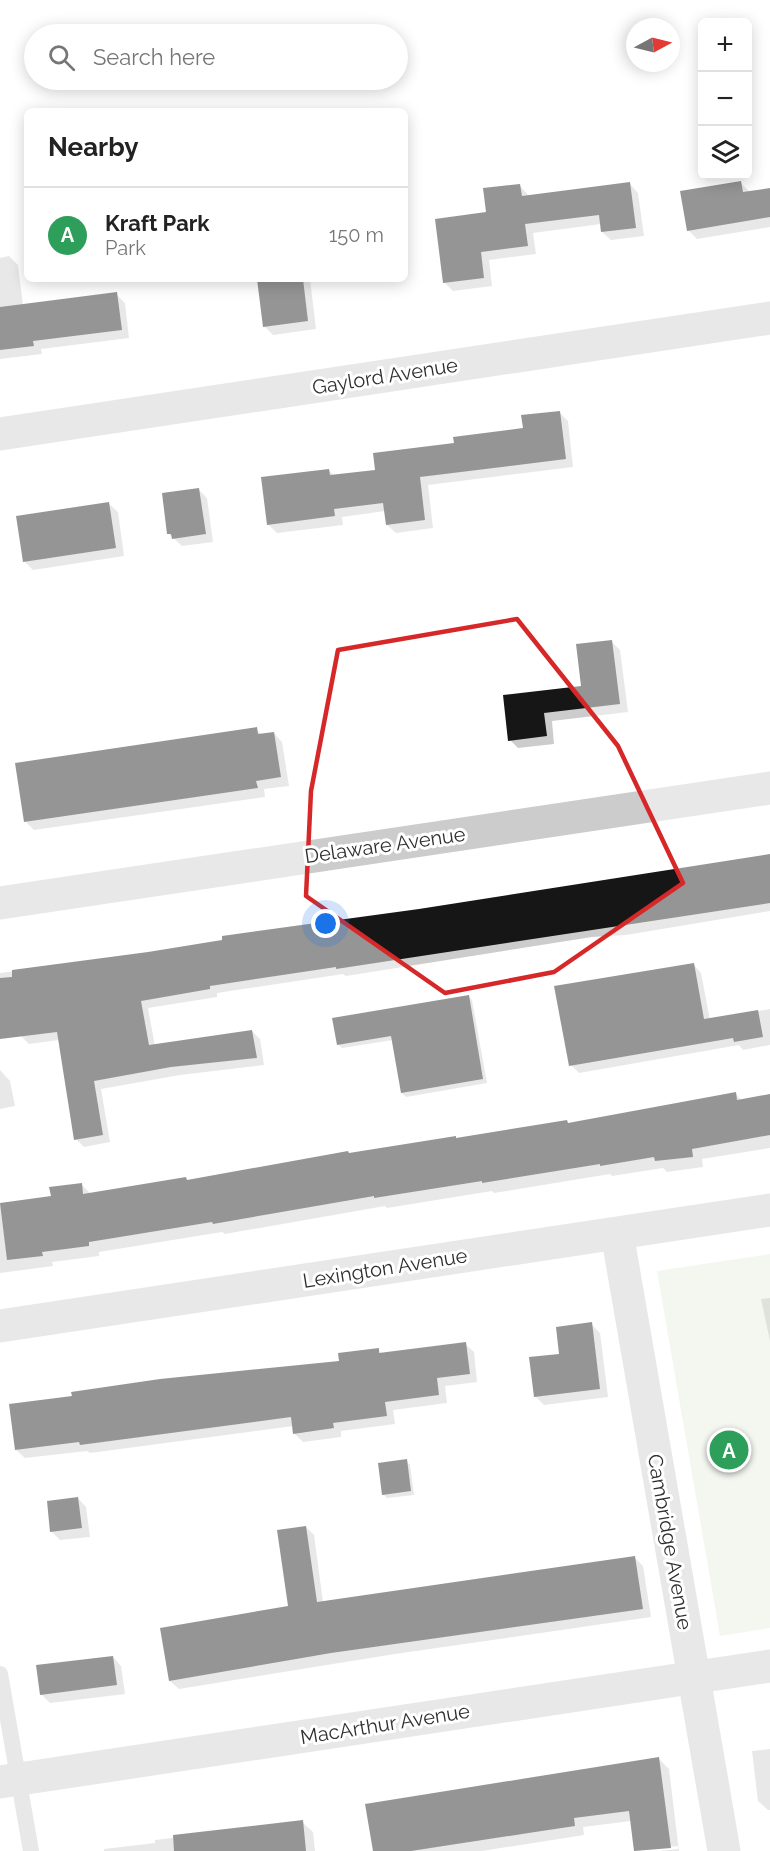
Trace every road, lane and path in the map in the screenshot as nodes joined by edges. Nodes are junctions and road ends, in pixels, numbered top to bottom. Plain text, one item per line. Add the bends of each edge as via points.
1 (770, 318) edge
2 (0, 434) edge
3 (770, 788) edge
4 (0, 903) edge
5 (770, 1210) edge
6 (617, 1233) junction
7 (0, 1326) edge
8 (770, 1666) edge
9 (0, 1674) edge
10 (693, 1678) junction
11 (9, 1781) edge
12 (31, 1851) edge
13 (724, 1851) edge

1 - 2 street, Gaylord Avenue
3 - 4 street, Delaware Avenue
5 - 6 street, Lexington Avenue
6 - 7 street, Lexington Avenue
6 - 10 street, Cambridge Avenue
8 - 10 street, MacArthur Avenue
9 - 11 lane
10 - 11 street, MacArthur Avenue
10 - 13 street, Cambridge Avenue
11 - 12 lane

